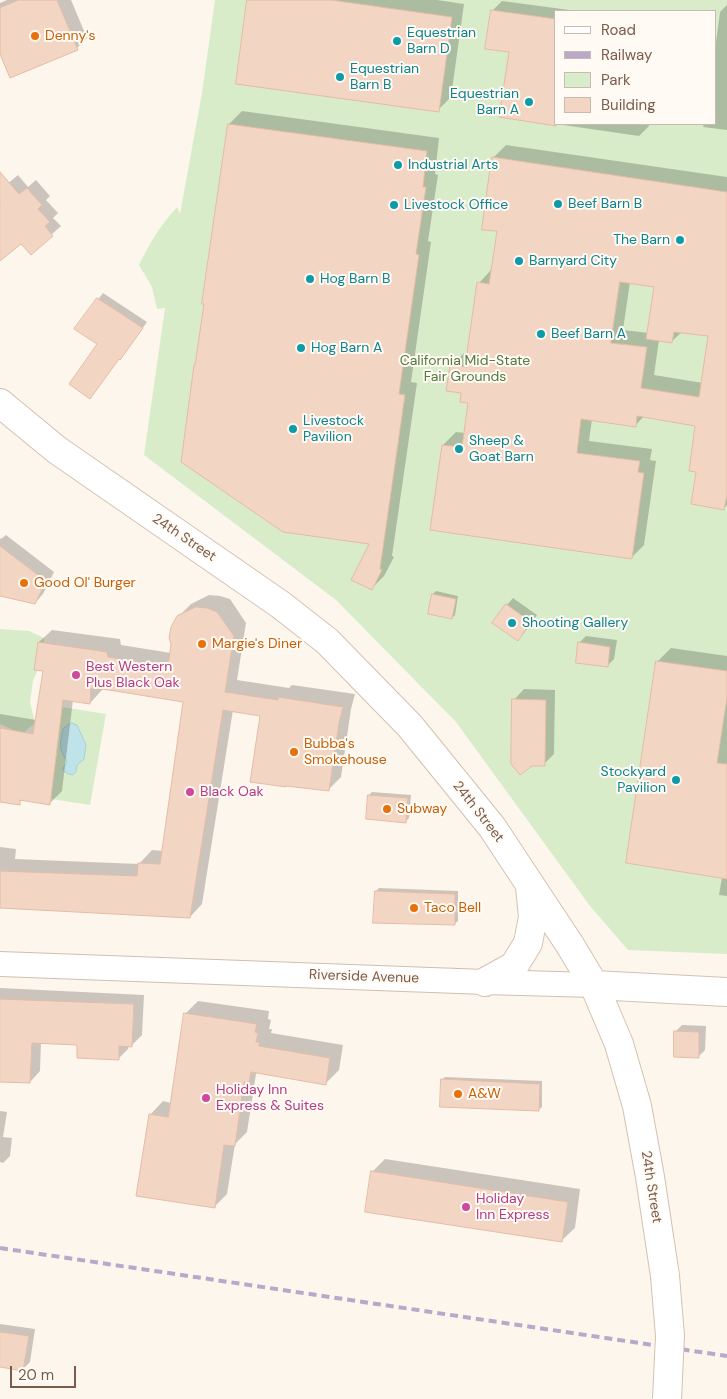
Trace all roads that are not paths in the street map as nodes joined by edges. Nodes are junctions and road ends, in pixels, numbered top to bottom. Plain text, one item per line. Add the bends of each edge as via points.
1 (0, 403) edge
2 (529, 883) junction
3 (0, 964) edge
4 (485, 982) junction
5 (594, 985) junction
6 (727, 992) edge
7 (668, 1399) edge

1 - 2 main road, 24th Street via 57,450 281,605 327,641 410,726 492,828
2 - 4 main road via 533,916 528,943 514,966
2 - 5 main road, 24th Street
3 - 4 street, Riverside Avenue
4 - 5 street, Riverside Avenue
5 - 6 main road, Riverside Avenue
5 - 7 main road, 24th Street, bridge via 619,1044 637,1106 650,1177 665,1276 670,1336

